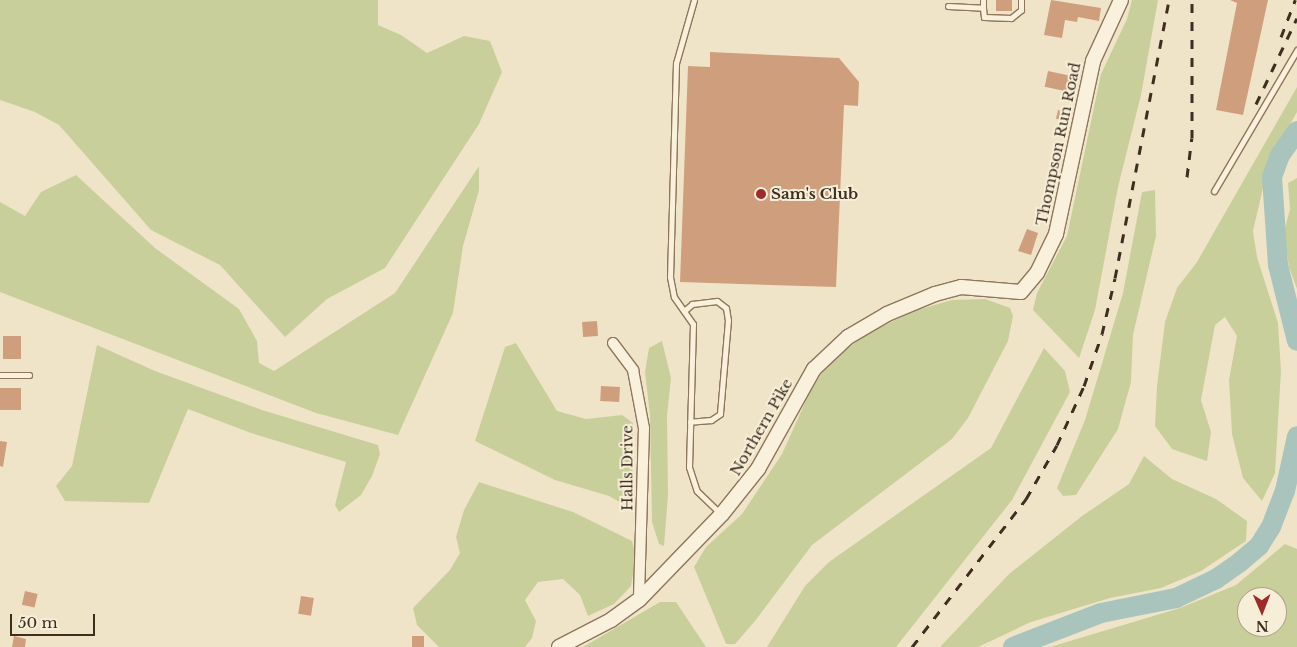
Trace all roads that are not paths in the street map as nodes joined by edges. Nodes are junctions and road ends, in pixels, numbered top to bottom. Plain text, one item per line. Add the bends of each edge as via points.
1 (694, 0) edge
2 (983, 0) edge
3 (1021, 0) edge
4 (1121, 0) edge
5 (948, 6) dead end
6 (983, 8) junction
7 (1297, 50) edge
8 (1214, 191) dead end
9 (1021, 292) joint
10 (684, 311) junction
11 (614, 343) dead end
12 (0, 375) edge
13 (29, 375) dead end
14 (690, 422) junction
15 (722, 514) junction
16 (639, 600) junction
17 (559, 647) edge

1 - 10 lane via 676,63 670,258 671,289
2 - 6 lane
3 - 6 lane via 1021,10 1011,18 984,17
4 - 9 street, Thompson Run Road via 1091,69 1056,234 1048,256
5 - 6 lane
7 - 8 lane
9 - 15 street, Northern Pike via 961,287 887,314 848,336 814,369 758,469
10 - 14 lane via 693,324
10 - 14 lane via 692,304 717,301 726,308 728,320 720,414 711,420
11 - 16 street, Halls Drive via 633,370 644,428
12 - 13 lane
14 - 15 lane via 689,467 692,481 706,502
15 - 16 street, Northern Pike
16 - 17 street, Northern Pike via 611,620

